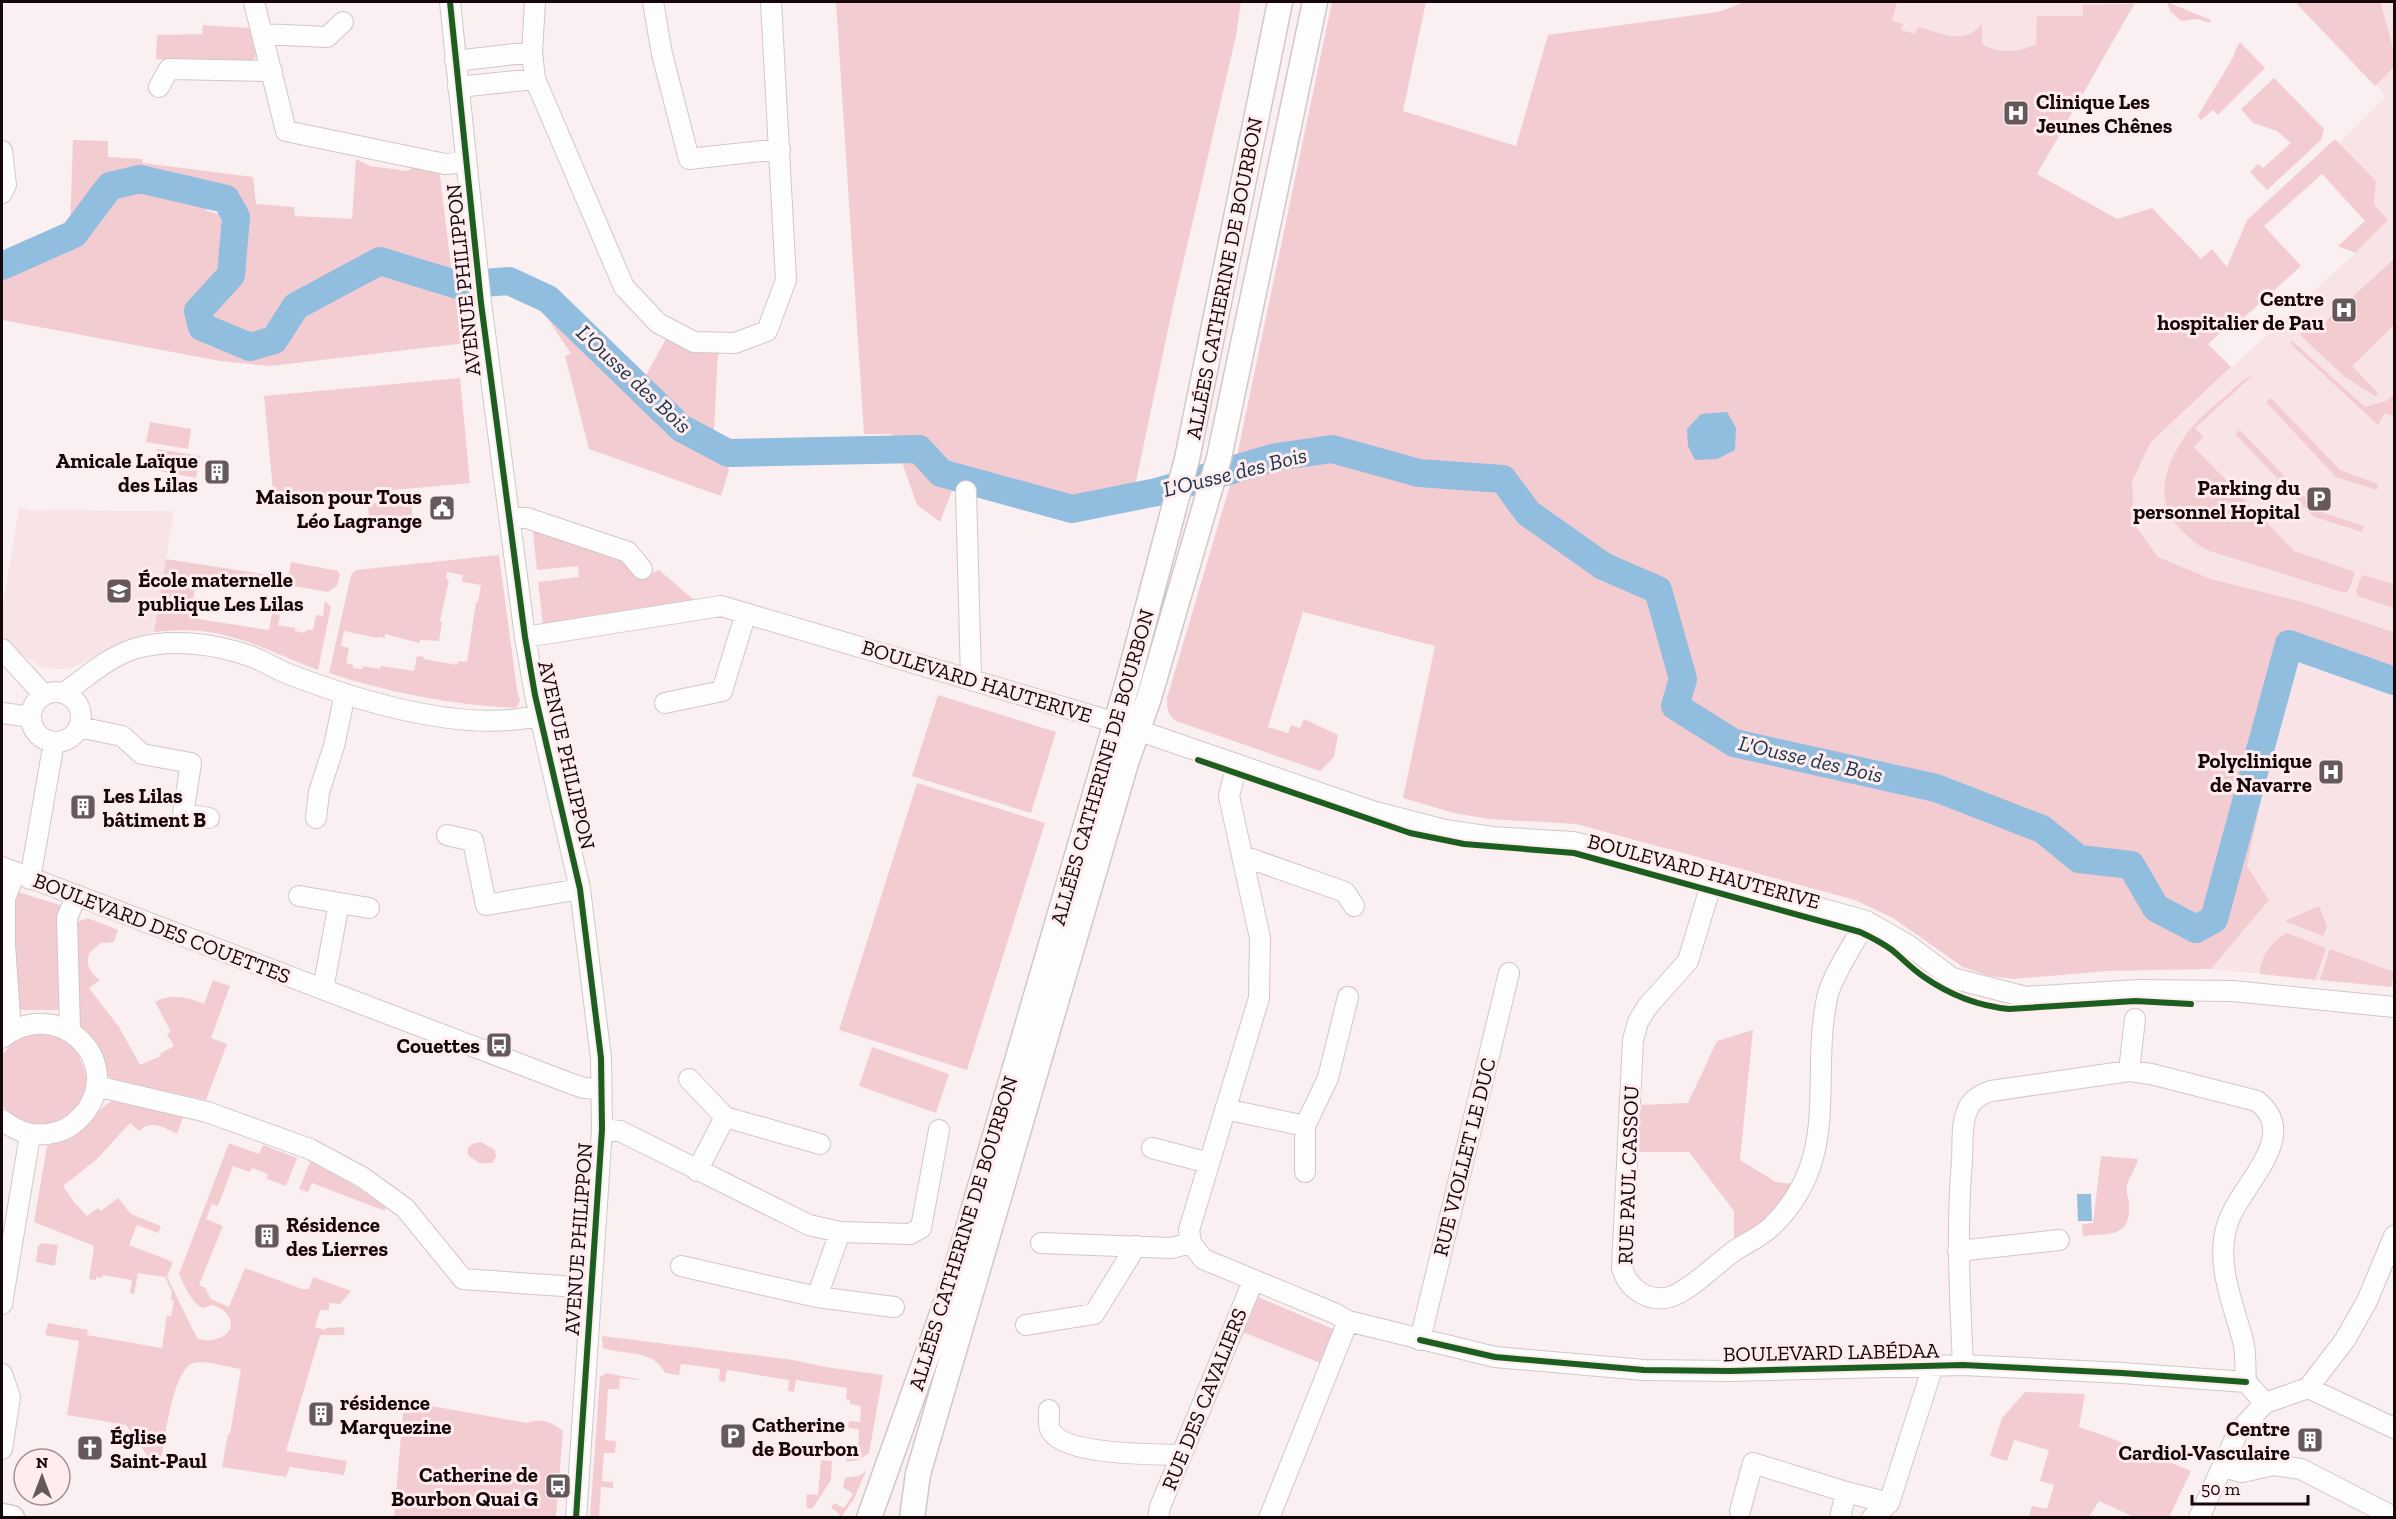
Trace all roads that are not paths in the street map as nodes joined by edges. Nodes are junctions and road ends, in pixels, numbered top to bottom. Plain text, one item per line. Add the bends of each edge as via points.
1 (254, 2) edge
2 (450, 2) edge
3 (535, 2) edge
4 (653, 2) edge
5 (771, 2) edge
6 (1280, 2) edge
7 (1315, 2) edge
8 (343, 22) dead end
9 (263, 34) junction
10 (532, 52) junction
11 (455, 62) junction
12 (272, 71) junction
13 (535, 79) junction
14 (159, 87) dead end
15 (458, 87) junction
16 (780, 149) junction
17 (2, 151) edge
18 (466, 162) junction
19 (2, 193) edge
20 (966, 491) dead end
21 (510, 518) junction
22 (642, 569) dead end
23 (746, 612) junction
24 (525, 637) junction
25 (2, 649) edge
26 (971, 679) junction
27 (64, 693) junction
28 (345, 694) junction
29 (44, 695) junction
30 (665, 703) dead end
31 (2, 713) edge
32 (540, 715) junction
33 (31, 717) junction
34 (1126, 726) junction
35 (79, 727) junction
36 (54, 742) junction
37 (1237, 764) junction
38 (209, 818) dead end
39 (316, 818) dead end
40 (447, 835) dead end
41 (1243, 856) junction
42 (15, 873) edge
43 (1713, 878) junction
44 (580, 889) junction
45 (76, 896) junction
46 (298, 896) dead end
47 (339, 903) junction
48 (1354, 906) dead end
49 (369, 908) dead end
50 (1866, 921) junction
51 (1509, 973) dead end
52 (323, 988) junction
53 (1348, 997) dead end
54 (2394, 1007) edge
55 (2135, 1020) dead end
56 (69, 1031) junction
57 (6, 1035) edge
58 (2128, 1071) junction
59 (689, 1079) dead end
60 (96, 1086) junction
61 (602, 1089) junction
62 (1225, 1109) junction
63 (725, 1117) junction
64 (2, 1120) edge
65 (1305, 1126) junction
66 (602, 1128) junction
67 (939, 1130) dead end
68 (30, 1135) junction
69 (820, 1144) dead end
70 (1152, 1148) dead end
71 (1209, 1162) junction
72 (697, 1171) junction
73 (1305, 1172) dead end
74 (840, 1232) junction
75 (2394, 1236) edge
76 (2059, 1240) dead end
77 (1191, 1243) junction
78 (1041, 1244) dead end
79 (1136, 1246) junction
80 (1958, 1251) junction
81 (681, 1266) dead end
82 (1253, 1281) junction
83 (591, 1288) junction
84 (817, 1297) junction
85 (2, 1304) edge
86 (894, 1307) dead end
87 (1348, 1321) junction
88 (1026, 1325) dead end
89 (1420, 1340) junction
90 (1963, 1365) junction
91 (1933, 1366) junction
92 (2, 1374) edge
93 (2246, 1382) junction
94 (2308, 1388) junction
95 (2265, 1403) junction
96 (1049, 1410) dead end
97 (2394, 1428) edge
98 (2, 1449) edge
99 (1181, 1455) junction
100 (2223, 1467) junction
101 (1846, 1492) junction
102 (1889, 1503) junction
103 (1740, 1511) dead end
104 (2, 1516) edge
105 (2394, 1517) edge
106 (12, 1518) edge
107 (576, 1518) edge
108 (869, 1518) edge
109 (912, 1518) edge
110 (1158, 1518) edge
111 (1269, 1518) edge
112 (1840, 1518) edge
113 (1872, 1518) edge
114 (2199, 1518) edge

1 - 9 street
2 - 11 street, AVENUE PHILIPPON
3 - 10 street
4 - 16 street via 689,159
5 - 16 street
6 - 34 main road, ALLÉES CATHERINE DE BOURBON via 1187,459
7 - 34 main road, ALLÉES CATHERINE DE BOURBON via 1218,458 1149,698
8 - 9 street via 327,37
9 - 12 street
10 - 11 street
10 - 13 street
11 - 15 street, AVENUE PHILIPPON
12 - 14 street via 169,69
12 - 18 street via 286,130 445,164
13 - 15 street
13 - 16 street via 624,288 658,323 694,342 735,343 767,331 786,280
15 - 18 street, AVENUE PHILIPPON
17 - 19 street via 6,185
18 - 21 street, AVENUE PHILIPPON
20 - 26 street
21 - 22 street via 527,518 628,552
21 - 24 street, AVENUE PHILIPPON
23 - 24 street, BOULEVARD HAUTERIVE via 721,606
23 - 26 street, BOULEVARD HAUTERIVE
23 - 30 street via 722,691
24 - 32 street, AVENUE PHILIPPON
25 - 29 street
26 - 34 street, BOULEVARD HAUTERIVE
27 - 28 street via 111,659 137,648 168,643 207,645 251,656
27 - 29 street
27 - 35 street via 77,703
28 - 32 street via 395,708 466,720 513,721
28 - 39 street
29 - 33 street via 34,704
31 - 33 street
32 - 44 street, AVENUE PHILIPPON
33 - 36 street via 37,733
34 - 37 street, BOULEVARD HAUTERIVE
34 - 108 main road, ALLÉES CATHERINE DE BOURBON via 947,1300
34 - 109 main road, ALLÉES CATHERINE DE BOURBON via 918,1474
35 - 36 street via 69,739
35 - 38 street via 122,736 142,754 191,763 183,814
36 - 42 street
37 - 41 street via 1229,795
37 - 43 street, BOULEVARD HAUTERIVE via 1375,812 1445,830 1573,842
40 - 44 street via 473,841 486,905
41 - 48 street via 1345,892
41 - 62 street via 1260,938 1259,998
42 - 45 street, BOULEVARD DES COUETTES
42 - 57 street via 5,898
43 - 50 street, BOULEVARD HAUTERIVE
43 - 50 street, RUE PAUL CASSOU via 1688,961 1647,1007 1633,1040 1622,1268 1630,1285 1647,1296 1665,1298 1686,1288 1771,1228 1803,1187 1812,1166 1820,1124 1827,999
44 - 61 street, AVENUE PHILIPPON
45 - 52 street, BOULEVARD DES COUETTES
45 - 56 street via 66,918
46 - 47 street
47 - 49 street
47 - 52 street
50 - 54 street, BOULEVARD HAUTERIVE via 1908,945 1952,978 2026,997 2139,990 2233,991
51 - 89 street, RUE VIOLLET LE DUC
52 - 61 street, BOULEVARD DES COUETTES via 572,1084
53 - 65 street via 1328,1078
55 - 58 street
56 - 57 street via 40,1023 25,1025
56 - 60 street via 91,1054
58 - 80 street via 1991,1091 1970,1105 1964,1123
58 - 93 street via 2258,1101 2267,1108 2275,1124 2272,1145 2232,1213 2224,1240 2223,1268 2244,1348
59 - 63 street
60 - 68 street via 91,1104 80,1119 64,1130
60 - 83 street via 207,1112 310,1149 362,1177 405,1208 463,1279
61 - 66 street, AVENUE PHILIPPON
62 - 65 street
62 - 71 street
63 - 69 street
63 - 72 street
64 - 68 street
65 - 73 street
66 - 72 street via 620,1131
66 - 83 street, AVENUE PHILIPPON
67 - 74 street via 921,1228 910,1234
68 - 85 street
70 - 71 street
71 - 77 street via 1189,1230
72 - 74 street via 809,1226
74 - 84 street
75 - 94 street via 2367,1301 2345,1340
76 - 80 street
77 - 79 street via 1172,1248
77 - 82 street, BOULEVARD LABÉDAA via 1203,1259
78 - 79 street
79 - 88 street via 1094,1314
80 - 90 street
81 - 84 street
82 - 87 street, BOULEVARD LABÉDAA
82 - 99 street, RUE DES CAVALIERS
83 - 107 street, AVENUE PHILIPPON
84 - 86 street
87 - 89 street, BOULEVARD LABÉDAA
87 - 111 street
89 - 91 street, BOULEVARD LABÉDAA via 1495,1357 1644,1370
90 - 91 street, BOULEVARD LABÉDAA
90 - 93 street, BOULEVARD LABÉDAA
91 - 102 street
92 - 98 street via 10,1396
93 - 95 street
94 - 95 street
94 - 97 street
95 - 100 street via 2238,1432
96 - 99 street via 1054,1434 1091,1450
99 - 110 street, RUE DES CAVALIERS
100 - 105 street via 2242,1472 2274,1465 2301,1469
100 - 114 street
101 - 102 street
101 - 103 street via 1753,1463
101 - 112 street
102 - 113 street
104 - 106 main road

